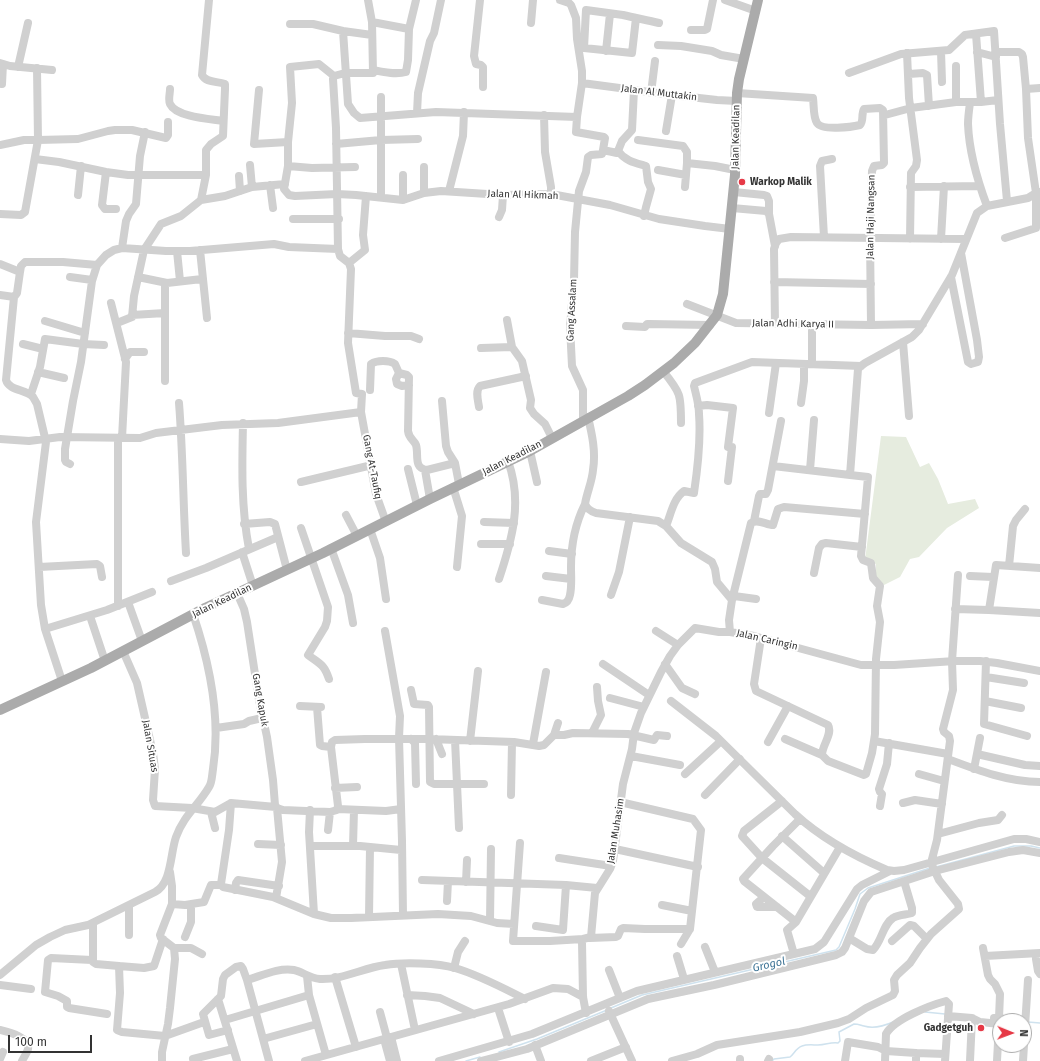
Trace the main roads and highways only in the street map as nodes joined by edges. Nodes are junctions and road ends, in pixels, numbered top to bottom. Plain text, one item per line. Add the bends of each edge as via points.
1 (758, 0) edge
2 (0, 710) edge

1 - 2 main road, Jalan Keadilan via 737,97 734,192 724,287 717,315 686,352 628,396 509,464 456,486 371,531 253,586 240,598 193,614 142,641 127,657 105,661

